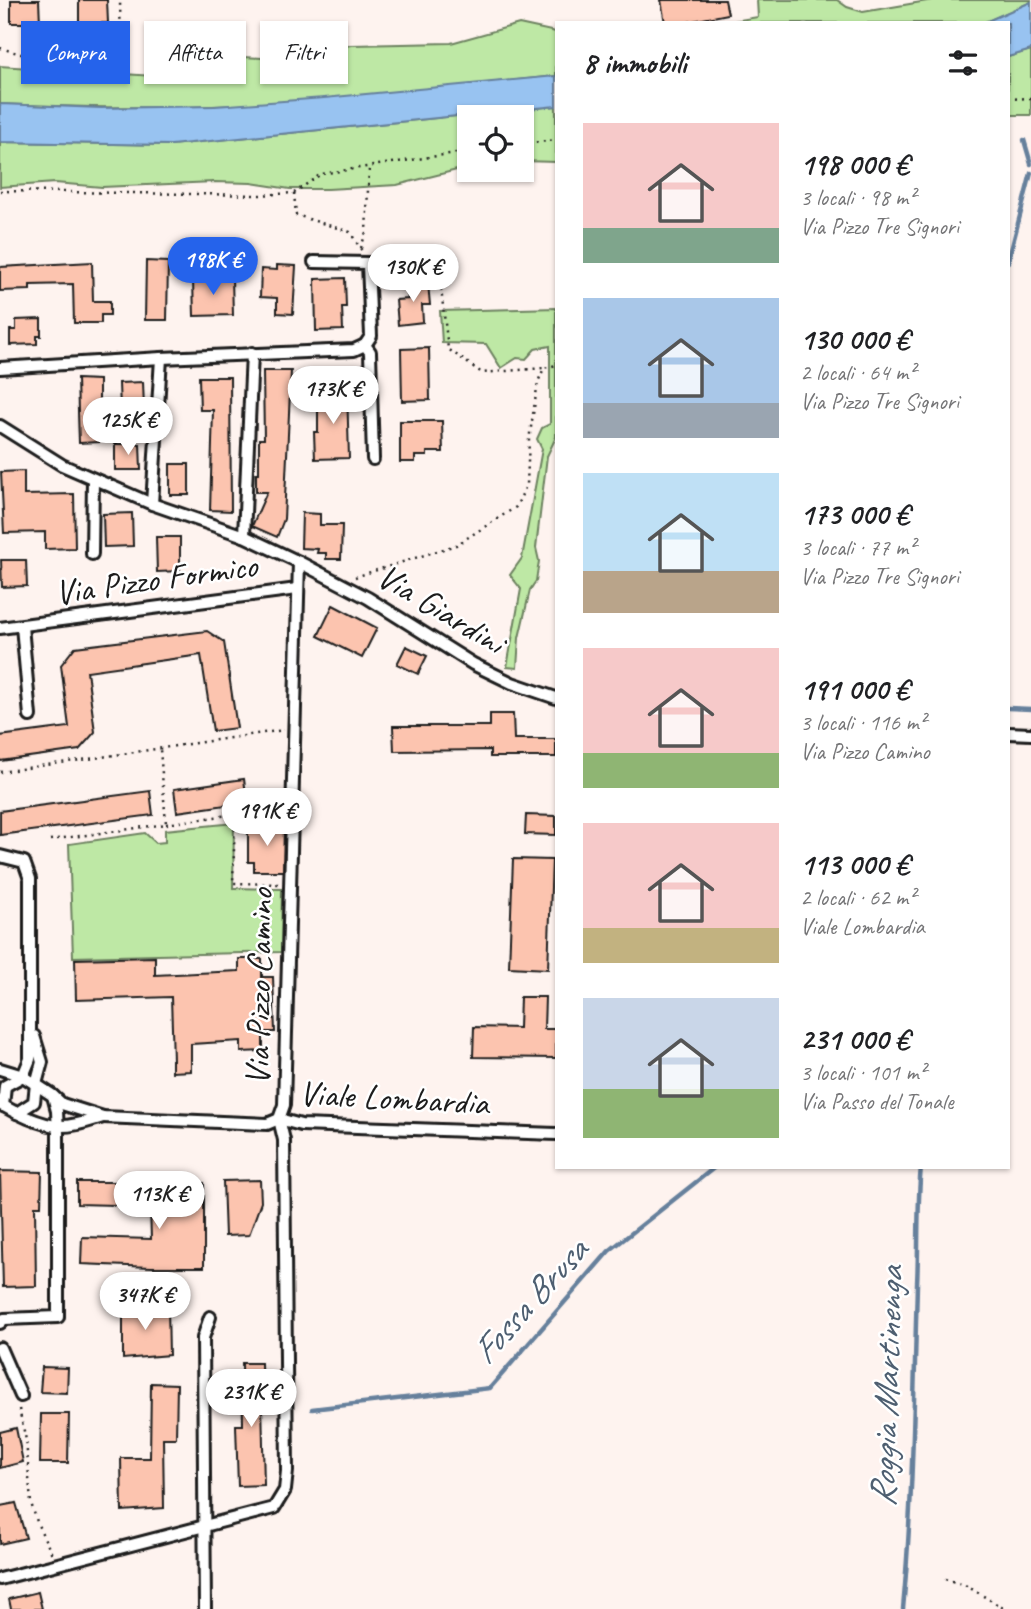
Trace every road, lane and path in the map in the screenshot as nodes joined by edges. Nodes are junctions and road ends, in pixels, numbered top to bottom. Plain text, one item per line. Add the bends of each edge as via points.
1 (120, 0) edge
2 (0, 48) edge
3 (1031, 98) edge
4 (1010, 100) edge
5 (555, 140) edge
6 (534, 143) edge
7 (457, 153) edge
8 (369, 167) junction
9 (0, 191) edge
10 (294, 193) junction
11 (361, 248) junction
12 (314, 262) dead end
13 (368, 262) junction
14 (417, 262) joint
15 (365, 345) junction
16 (252, 353) junction
17 (161, 358) junction
18 (555, 365) edge
19 (0, 368) edge
20 (544, 368) junction
21 (0, 426) edge
22 (373, 458) dead end
23 (93, 479) junction
24 (152, 504) junction
25 (244, 536) junction
26 (92, 554) dead end
27 (299, 562) junction
28 (338, 582) junction
29 (297, 589) junction
30 (22, 625) junction
31 (0, 628) edge
32 (555, 698) edge
33 (30, 716) dead end
34 (294, 729) junction
35 (1010, 733) edge
36 (1031, 734) edge
37 (160, 749) junction
38 (0, 772) edge
39 (292, 804) junction
40 (235, 814) junction
41 (166, 824) junction
42 (50, 840) dead end
43 (0, 856) edge
44 (290, 884) junction
45 (30, 1024) junction
46 (0, 1069) edge
47 (23, 1076) junction
48 (36, 1084) junction
49 (52, 1095) junction
50 (2, 1105) edge
51 (17, 1113) junction
52 (103, 1117) junction
53 (279, 1119) junction
54 (57, 1126) junction
55 (555, 1134) edge
56 (210, 1317) dead end
57 (0, 1323) edge
58 (0, 1348) edge
59 (21, 1396) joint
60 (205, 1526) junction
61 (56, 1564) junction
62 (0, 1579) edge
63 (945, 1579) dead end
64 (205, 1609) edge
65 (1005, 1609) edge

1 - 2 path via 121,51 35,58
3 - 4 path
5 - 6 path
7 - 8 path
8 - 10 path via 320,174
8 - 11 path
9 - 10 path
10 - 11 path via 296,215 350,232
11 - 13 path
12 - 13 street
13 - 14 street
13 - 15 street via 371,336
14 - 20 path via 438,263 447,349 482,373
15 - 16 street via 354,350
15 - 22 street via 370,352
16 - 17 street
16 - 25 street
17 - 19 street
17 - 24 street
18 - 20 path
20 - 28 path via 529,440 527,484 516,507 456,545
21 - 23 street, Via Giardini via 62,466
23 - 24 street, Via Giardini
23 - 26 street
24 - 25 street, Via Giardini
25 - 27 street, Via Giardini
27 - 28 street, Via Giardini
27 - 29 street, Via Pizzo Camino
28 - 32 street, Via Giardini via 473,664
29 - 30 street, Via Pizzo Formico
29 - 34 street, Via Pizzo Camino
30 - 31 street, Via Pizzo Formico
30 - 33 street, Via Pizzo Formico
34 - 37 path
34 - 39 street, Via Pizzo Camino
35 - 36 street
37 - 38 path
37 - 41 path
39 - 40 path
39 - 44 street, Via Pizzo Camino
40 - 41 path
40 - 44 path via 233,883
41 - 42 path
43 - 45 street via 24,862 30,879
44 - 53 street, Via Pizzo Camino via 284,1105
45 - 47 street via 30,1059
45 - 48 street via 42,1062
46 - 47 street, Viale Lombardia
47 - 48 street, Viale Lombardia
47 - 50 street via 5,1086
48 - 49 street, Viale Lombardia
48 - 51 street via 34,1102
49 - 52 street, Viale Lombardia via 62,1104
49 - 54 street
50 - 51 street, Viale Lombardia
51 - 54 street, Viale Lombardia
52 - 53 street, Viale Lombardia via 267,1124
52 - 54 street, Viale Lombardia
53 - 55 street, Viale Lombardia via 301,1125
53 - 60 street, Via Pizzo Camino via 284,1140 285,1490 274,1508
54 - 57 street via 58,1317 4,1319
56 - 60 street via 203,1338
58 - 59 street
59 - 61 path via 30,1503
60 - 61 street, Via Pizzo Camino
60 - 64 street
61 - 62 street, Via Pizzo Camino
63 - 65 path

